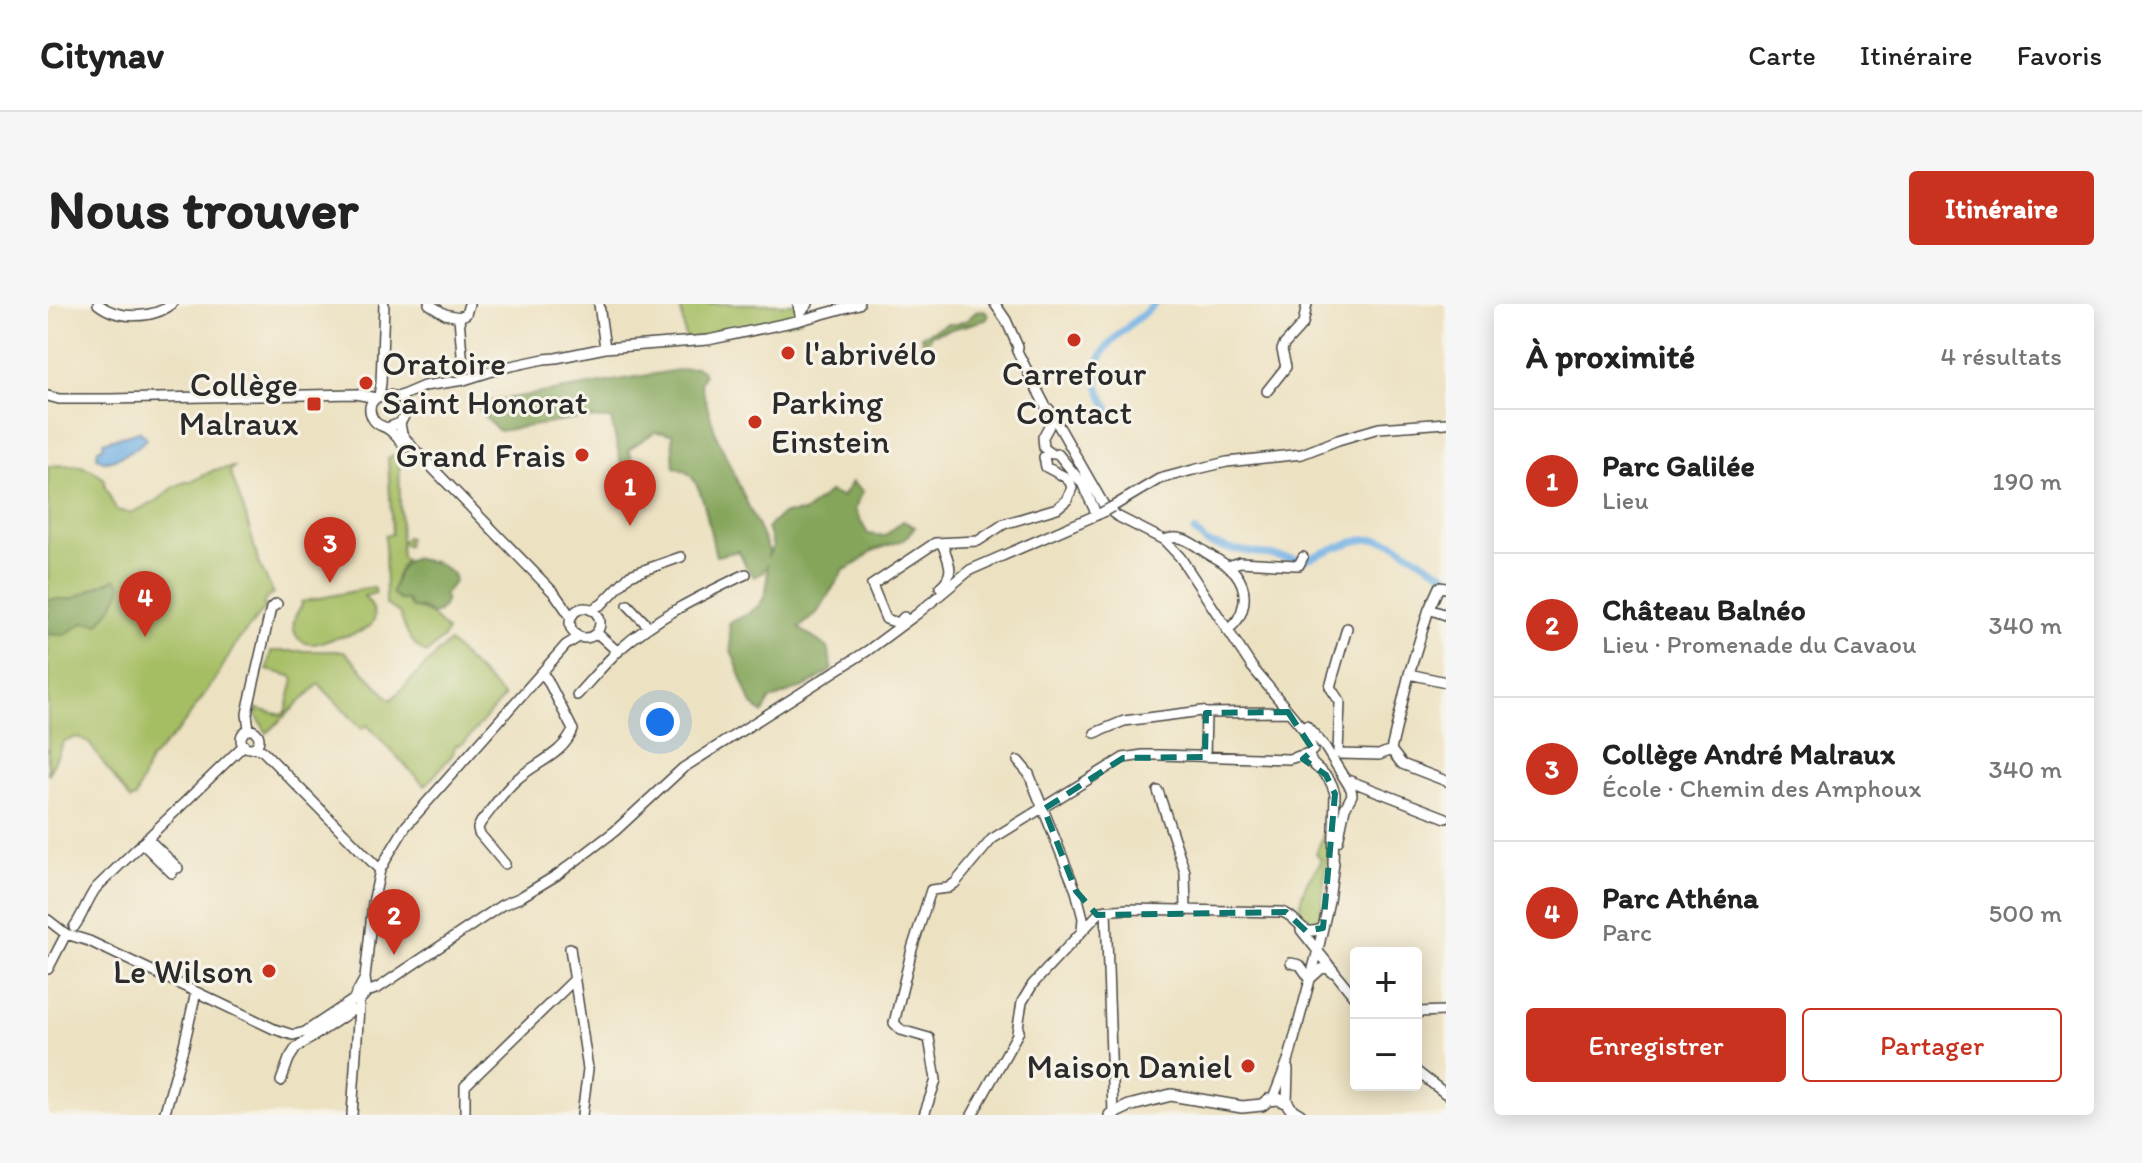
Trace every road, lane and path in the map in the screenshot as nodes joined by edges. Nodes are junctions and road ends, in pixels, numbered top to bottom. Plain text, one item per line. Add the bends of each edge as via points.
1 (98, 304) edge
2 (172, 304) edge
3 (384, 304) edge
4 (429, 304) edge
5 (469, 304) edge
6 (599, 304) edge
7 (808, 304) edge
8 (859, 304) edge
9 (984, 304) edge
10 (995, 304) edge
11 (1307, 304) edge
12 (800, 312) edge
13 (459, 317) junction
14 (1006, 320) junction
15 (605, 348) junction
16 (383, 355) junction
17 (464, 380) junction
18 (452, 382) junction
19 (1267, 391) dead end
20 (48, 396) edge
21 (395, 396) junction
22 (59, 399) junction
23 (375, 401) junction
24 (48, 403) edge
25 (405, 407) junction
26 (1050, 411) junction
27 (400, 423) junction
28 (1446, 423) edge
29 (387, 428) junction
30 (1067, 440) junction
31 (1053, 454) junction
32 (446, 484) junction
33 (1104, 511) junction
34 (1164, 540) junction
35 (942, 543) junction
36 (681, 557) dead end
37 (1302, 560) dead end
38 (1228, 566) junction
39 (746, 574) dead end
40 (1446, 588) edge
41 (277, 604) dead end
42 (628, 605) dead end
43 (1429, 609) junction
44 (574, 613) junction
45 (595, 613) junction
46 (1446, 615) edge
47 (649, 627) junction
48 (1347, 628) dead end
49 (1227, 630) junction
50 (597, 633) junction
51 (575, 634) junction
52 (618, 652) junction
53 (541, 673) junction
54 (1409, 674) junction
55 (1446, 682) edge
56 (1268, 687) junction
57 (577, 695) dead end
58 (1288, 712) junction
59 (1206, 713) junction
60 (249, 729) junction
61 (1095, 733) dead end
62 (244, 745) junction
63 (255, 747) junction
64 (1325, 747) junction
65 (1391, 750) junction
66 (1311, 752) junction
67 (1205, 757) junction
68 (1289, 759) junction
69 (1018, 761) dead end
70 (1314, 768) junction
71 (1345, 779) junction
72 (1446, 781) edge
73 (1158, 791) dead end
74 (1335, 794) junction
75 (1385, 795) junction
76 (1350, 797) junction
77 (1044, 809) junction
78 (1446, 818) edge
79 (144, 841) junction
80 (505, 864) dead end
81 (1333, 865) junction
82 (380, 870) junction
83 (175, 871) dead end
84 (1076, 891) junction
85 (1186, 910) junction
86 (1102, 912) junction
87 (1296, 922) junction
88 (64, 927) edge
89 (1323, 928) junction
90 (1082, 931) junction
91 (570, 948) dead end
92 (1318, 952) junction
93 (48, 969) edge
94 (1338, 976) junction
95 (365, 978) junction
96 (1310, 979) junction
97 (574, 980) junction
98 (1350, 991) edge
99 (196, 992) junction
100 (367, 992) junction
101 (356, 1004) junction
102 (1446, 1011) edge
103 (1422, 1012) edge
104 (1289, 1058) junction
105 (1422, 1076) edge
106 (281, 1081) dead end
107 (1446, 1094) edge
108 (1262, 1108) edge
109 (1293, 1111) edge
110 (1111, 1114) edge
111 (164, 1115) edge
112 (352, 1115) edge
113 (465, 1115) edge
114 (582, 1115) edge
115 (924, 1115) edge
116 (972, 1115) edge

1 - 2 street via 117,314 134,315 157,313
3 - 16 street
4 - 13 street
5 - 13 street
6 - 15 street
7 - 12 street
8 - 12 street
9 - 14 street
10 - 14 street
11 - 19 street via 1303,324 1282,350 1286,367
12 - 15 street via 708,340
13 - 17 street
14 - 26 street
15 - 17 street
16 - 21 street
16 - 23 street
17 - 18 street
18 - 21 street
18 - 25 street via 419,393
20 - 22 street
21 - 23 street via 385,394
21 - 25 street
22 - 23 street via 356,394
22 - 24 street
23 - 29 street via 374,421
25 - 27 street
26 - 30 street
26 - 31 street via 1043,437 1044,448
27 - 29 street
27 - 32 street via 404,437
28 - 33 street via 1379,428 1302,454 1193,470 1159,479
29 - 32 street
30 - 31 street via 1065,448
30 - 33 street
31 - 33 street
31 - 35 street via 1044,457 1046,467 1065,477 1072,488 1063,504 1004,524 978,541
32 - 44 street
33 - 34 street
33 - 100 street via 970,570 867,651 683,768 615,831 557,875
34 - 38 street via 1178,536
34 - 49 street
35 - 35 street via 872,585 886,619 898,623 949,580
36 - 45 street via 630,575
37 - 38 street via 1296,565
38 - 49 street via 1241,582 1244,601 1237,621
39 - 47 street
40 - 43 street via 1436,590
41 - 60 street via 271,608 251,693
42 - 47 street
43 - 46 street
43 - 54 street
44 - 45 street
44 - 51 street
45 - 50 street
47 - 52 street
48 - 65 street via 1330,687 1340,702 1338,752 1379,755
49 - 56 street
50 - 51 street via 588,638
50 - 52 street
51 - 53 street
52 - 57 street
53 - 80 street via 573,730 553,756 514,782 479,825 479,833
53 - 82 street via 406,826
54 - 55 street
54 - 65 street
56 - 58 street
56 - 64 street
58 - 59 street
58 - 66 street via 1305,731
59 - 61 street via 1124,721
59 - 67 street
60 - 62 street via 241,737
60 - 63 street via 259,735
62 - 63 street
62 - 79 street
63 - 82 street
64 - 66 street
64 - 71 street
65 - 72 street via 1402,764
66 - 68 street
66 - 70 street
67 - 68 street
67 - 77 street via 1123,758
68 - 70 street
69 - 77 street
70 - 74 street via 1326,775
71 - 75 street
71 - 76 street
73 - 85 street via 1185,872
74 - 76 street
74 - 81 street
75 - 76 street
75 - 78 street
76 - 81 street
77 - 84 street
77 - 115 street via 992,839 955,883 931,890 894,1023 929,1038 936,1080
79 - 83 street
79 - 88 street via 96,888 80,919
81 - 89 street
82 - 95 street
84 - 86 street via 1083,902
84 - 90 street
85 - 86 street
85 - 87 street via 1282,912
86 - 90 street
86 - 110 street
87 - 89 street via 1310,933
87 - 92 street
88 - 93 street
88 - 99 street
89 - 92 street
90 - 116 street via 1022,1002 1017,1033
91 - 97 street
92 - 94 street
92 - 96 street
92 - 96 street via 1291,963 1300,965
94 - 96 street via 1321,969
94 - 98 street
95 - 100 street
95 - 101 street
96 - 104 street
97 - 113 street via 465,1086
97 - 114 street via 588,1069
99 - 101 street via 293,1035
99 - 111 street
100 - 101 street
101 - 106 street via 296,1048
101 - 112 street
102 - 103 street
104 - 108 street
104 - 109 street
105 - 107 street
108 - 109 main road
108 - 110 main road via 1171,1095

